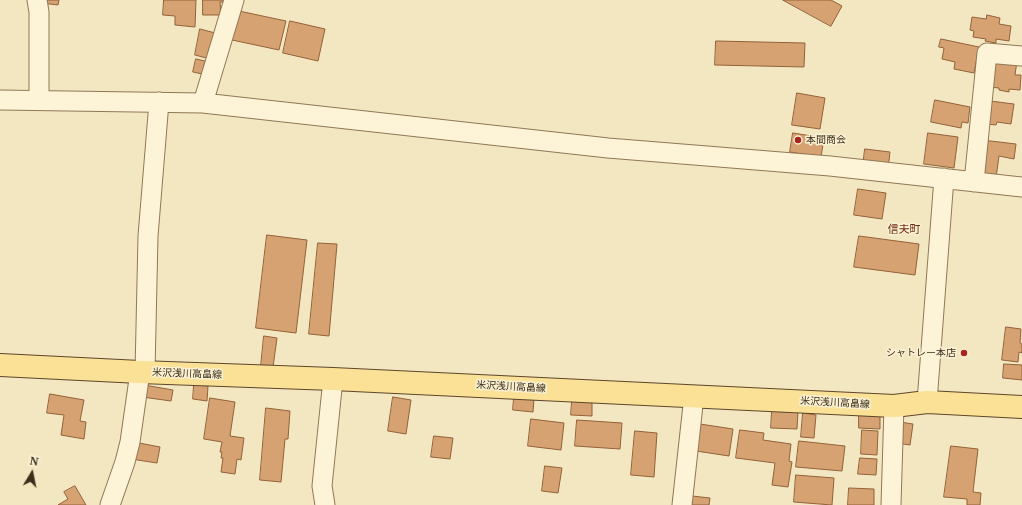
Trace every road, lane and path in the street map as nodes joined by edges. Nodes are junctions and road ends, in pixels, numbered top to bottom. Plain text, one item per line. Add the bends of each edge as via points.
1 (37, 0) edge
2 (234, 0) edge
3 (1021, 56) dead end
4 (0, 100) edge
5 (39, 100) junction
6 (159, 102) junction
7 (202, 103) junction
8 (944, 178) junction
9 (974, 182) junction
10 (1022, 187) edge
11 (0, 364) edge
12 (142, 372) junction
13 (333, 379) junction
14 (694, 396) junction
15 (927, 402) junction
16 (894, 406) junction
17 (1022, 407) edge
18 (110, 505) edge
19 (325, 505) edge
20 (682, 505) edge
21 (891, 505) edge

1 - 5 street
2 - 7 street
3 - 9 street via 987,53
4 - 5 street
5 - 6 street
6 - 7 street
6 - 12 street via 148,236
7 - 8 street via 608,148
8 - 9 street
8 - 15 street
9 - 10 street
11 - 12 main road, 米沢浅川高畠線
12 - 13 main road, 米沢浅川高畠線
12 - 18 street via 130,442
13 - 14 main road, 米沢浅川高畠線
13 - 19 street via 322,486
14 - 16 main road, 米沢浅川高畠線
14 - 20 street
15 - 16 main road, 米沢浅川高畠線
15 - 17 main road, 米沢浅川高畠線
16 - 21 street

